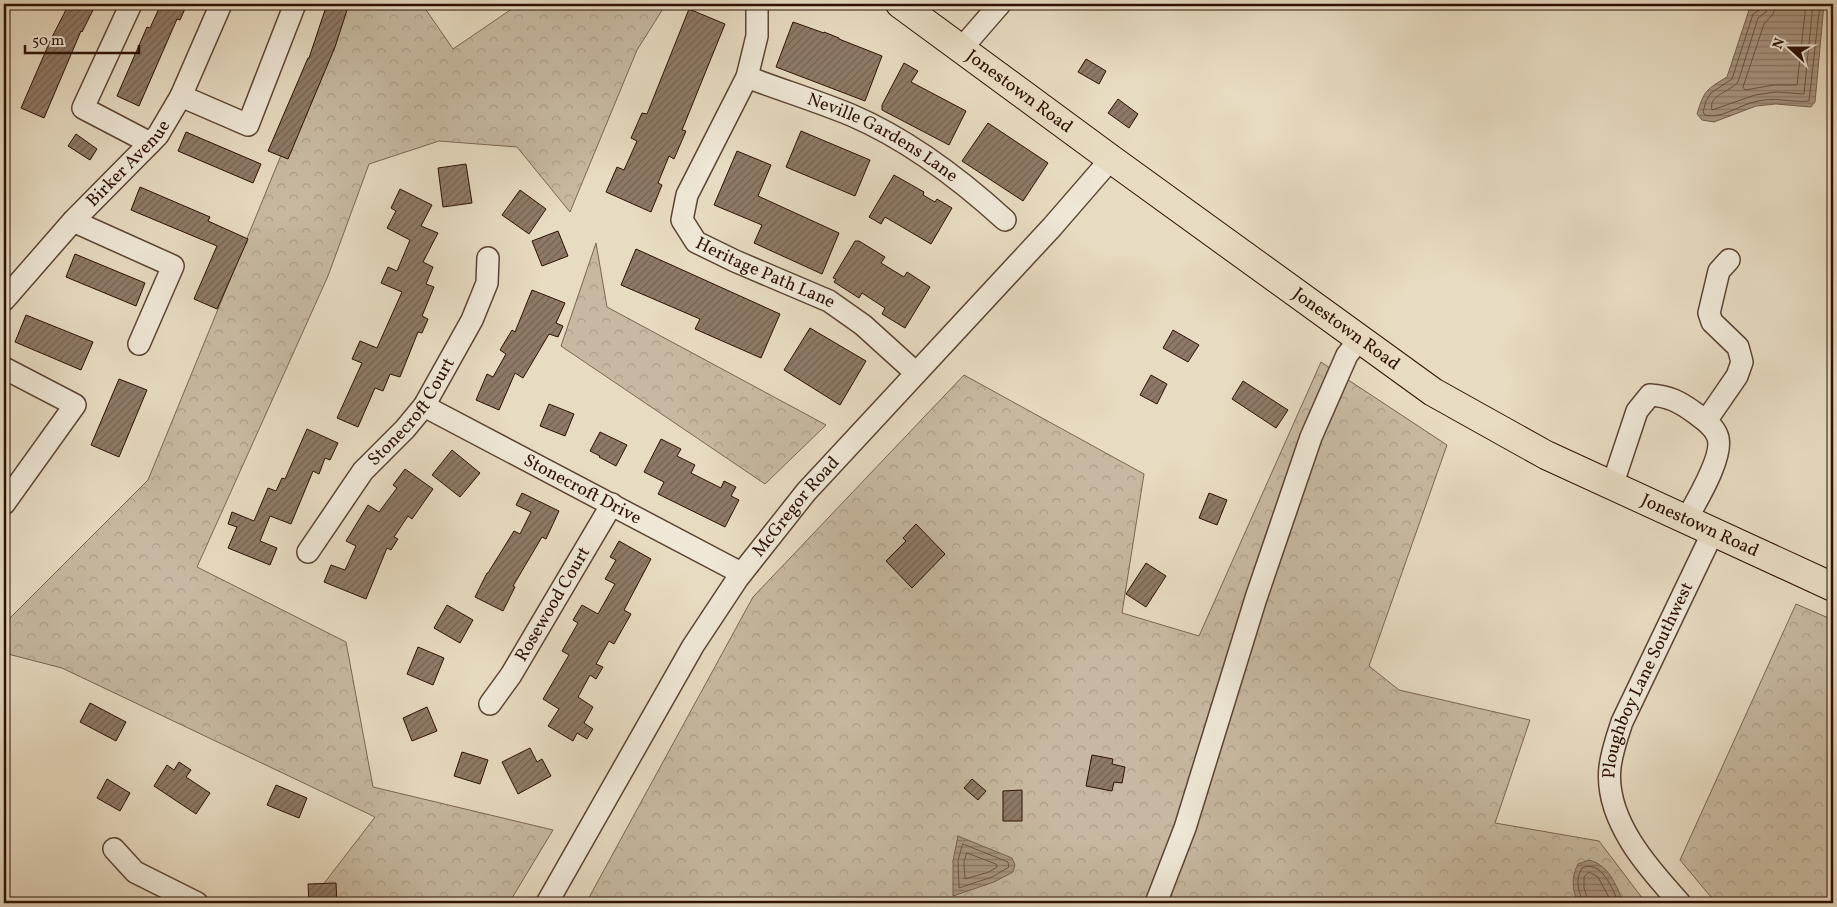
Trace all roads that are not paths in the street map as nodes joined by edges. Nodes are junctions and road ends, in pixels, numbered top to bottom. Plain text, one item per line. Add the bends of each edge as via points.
1 (131, 4) edge
2 (221, 4) edge
3 (295, 4) edge
4 (757, 4) edge
5 (900, 4) edge
6 (1000, 4) edge
7 (961, 48) junction
8 (747, 77) junction
9 (180, 96) junction
10 (150, 143) junction
11 (1111, 160) junction
12 (1005, 220) dead end
13 (73, 221) junction
14 (488, 258) dead end
15 (1730, 260) dead end
16 (4, 300) edge
17 (1360, 339) junction
18 (139, 344) dead end
19 (4, 368) edge
20 (916, 373) junction
21 (424, 406) junction
22 (1706, 421) junction
23 (1612, 486) junction
24 (4, 504) edge
25 (612, 504) junction
26 (1686, 520) junction
27 (1713, 532) junction
28 (308, 552) dead end
29 (741, 573) junction
30 (1833, 587) edge
31 (490, 704) dead end
32 (114, 849) dead end
33 (197, 903) edge
34 (547, 903) edge
35 (1156, 903) edge
36 (1680, 903) edge

1 - 10 street via 83,108
2 - 9 street, Birker Avenue
3 - 9 street via 248,125
4 - 8 street, Heritage Path Lane via 757,36
5 - 7 main road, Jonestown Road
6 - 7 street
7 - 11 main road, Jonestown Road
8 - 12 street, Neville Gardens Lane via 852,115 919,151
8 - 20 street, Heritage Path Lane via 687,196 682,220 696,242 829,301 863,325
9 - 10 street, Birker Avenue
10 - 13 street, Birker Avenue
11 - 17 main road, Jonestown Road
11 - 20 street, McGregor Road
13 - 16 street, Birker Avenue
13 - 18 street via 173,266
14 - 21 street, Stonecroft Court via 487,283 472,320
15 - 22 street via 1719,271 1709,313 1712,322 1738,347 1742,362 1737,376
17 - 23 main road, Jonestown Road via 1433,392 1546,455
17 - 35 street via 1347,354 1311,437 1256,598 1185,828
19 - 24 street via 75,405
20 - 29 street, McGregor Road via 806,492
21 - 25 street, Stonecroft Drive
21 - 28 street, Stonecroft Court via 363,471
22 - 23 street via 1682,404 1664,396 1650,395 1636,412
22 - 26 street via 1717,434 1720,447 1706,484
23 - 26 main road, Jonestown Road
25 - 29 street, Stonecroft Drive
25 - 31 street, Rosewood Court via 511,675
26 - 27 main road, Jonestown Road
27 - 30 main road, Jonestown Road
27 - 36 street, Ploughboy Lane Southwest via 1622,722 1610,768 1614,803 1627,836 1655,876
29 - 34 street, McGregor Road via 693,646
32 - 33 street via 135,872

